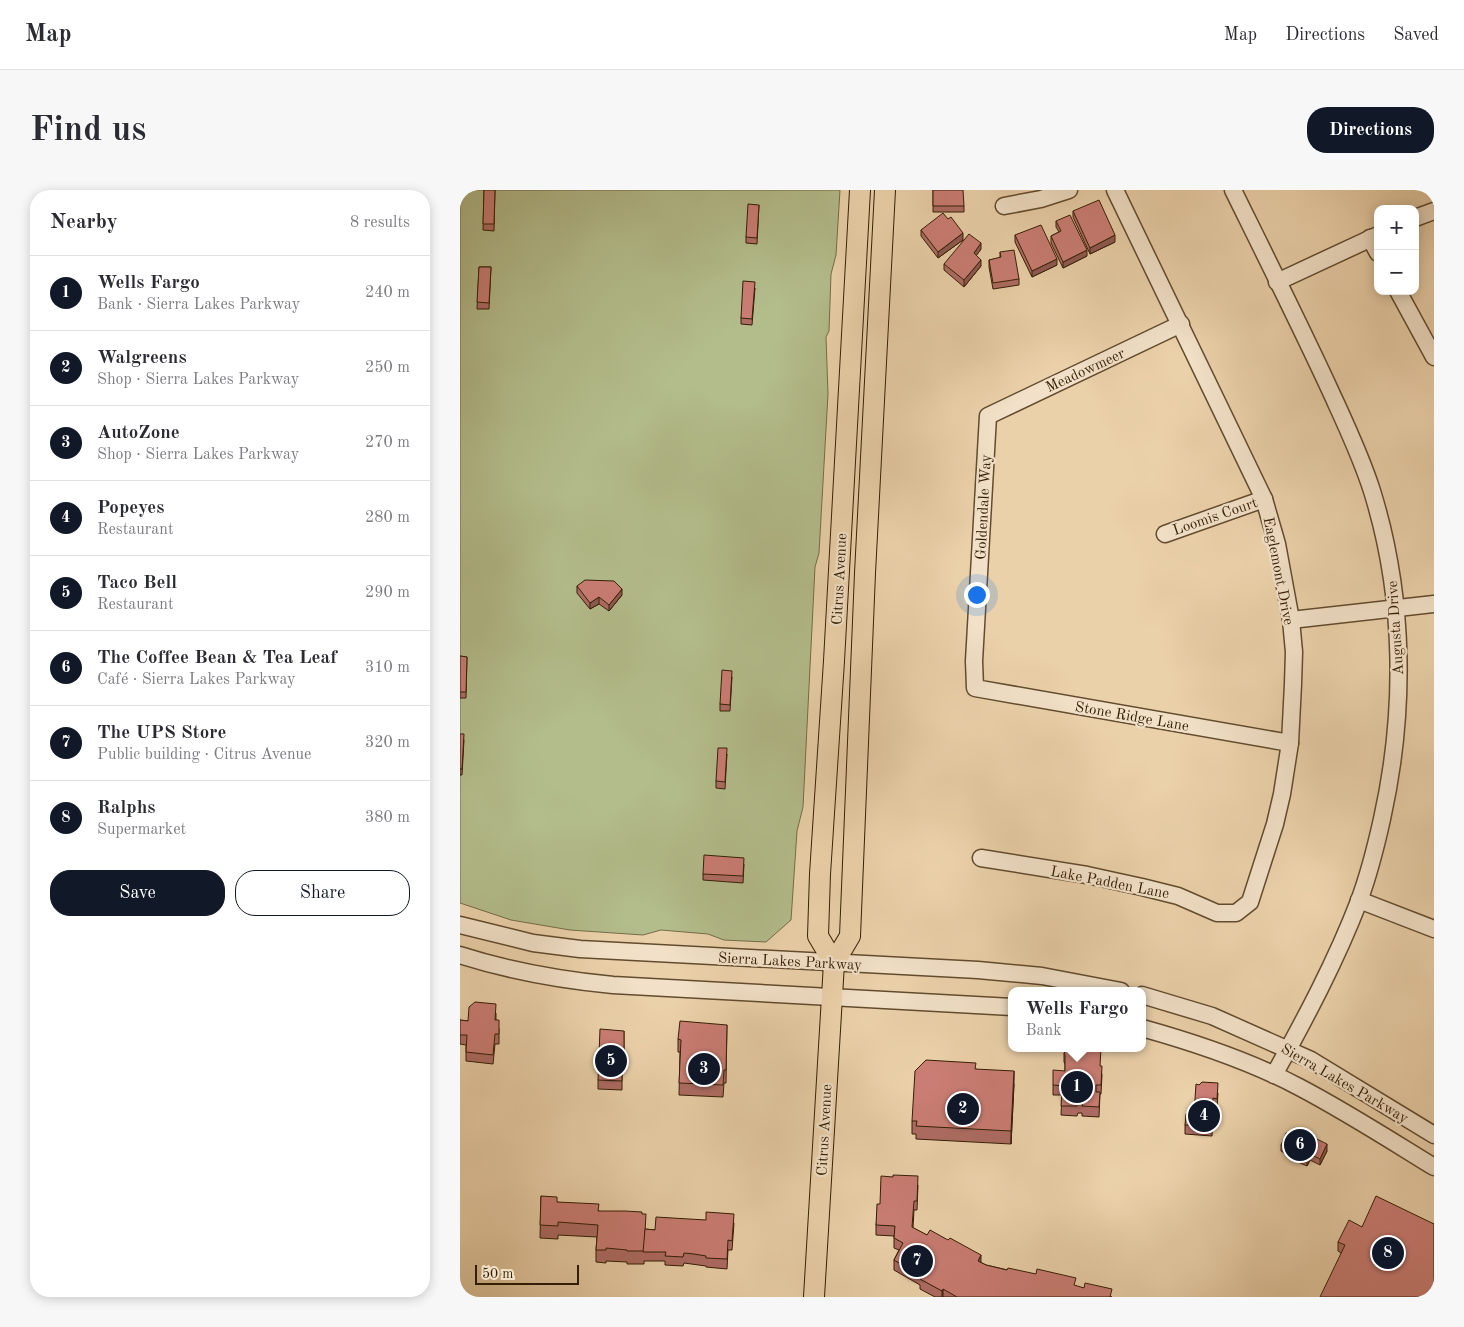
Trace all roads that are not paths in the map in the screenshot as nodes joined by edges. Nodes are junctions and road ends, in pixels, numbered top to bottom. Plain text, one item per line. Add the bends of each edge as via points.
1 (860, 190) edge
2 (885, 190) edge
3 (1069, 190) edge
4 (1115, 190) edge
5 (1233, 190) edge
6 (1004, 206) dead end
7 (1434, 211) edge
8 (1419, 217) edge
9 (1374, 236) edge
10 (1278, 282) junction
11 (1400, 295) edge
12 (1181, 324) junction
13 (1434, 357) edge
14 (988, 416) joint
15 (1264, 499) junction
16 (1165, 534) dead end
17 (1434, 604) edge
18 (1395, 608) junction
19 (1291, 620) junction
20 (975, 688) joint
21 (1290, 743) junction
22 (981, 858) dead end
23 (1359, 900) junction
24 (1236, 913) joint
25 (460, 925) edge
26 (1434, 929) edge
27 (460, 955) edge
28 (834, 963) junction
29 (1100, 987) edge
30 (1146, 996) edge
31 (832, 997) junction
32 (1008, 1008) edge
33 (1146, 1029) edge
34 (1288, 1049) junction
35 (1274, 1075) junction
36 (1434, 1135) edge
37 (1434, 1167) edge
38 (814, 1297) edge

1 - 28 main road, Citrus Avenue via 820,874 818,936
2 - 28 main road, Citrus Avenue via 850,936
3 - 6 street
4 - 12 street, Eaglemont Drive
5 - 10 street, Augusta Drive
7 - 8 street
9 - 10 street
10 - 18 street, Augusta Drive via 1354,443 1371,489 1383,530
11 - 13 street
12 - 14 street, Meadowmeer
12 - 15 street, Eaglemont Drive
14 - 20 street, Goldendale Way
15 - 16 street, Loomis Court
15 - 19 street, Eaglemont Drive via 1277,544
17 - 18 street
18 - 19 street
18 - 23 street, Augusta Drive via 1399,687 1392,773
19 - 21 street, Eaglemont Drive via 1294,652
20 - 21 street, Stone Ridge Lane
21 - 24 street, Eaglemont Drive via 1275,824 1250,902
22 - 24 street, Lake Padden Lane via 1087,875 1178,896 1217,913
23 - 26 street
23 - 34 street, Augusta Drive via 1332,963
25 - 28 street, Sierra Lakes Parkway via 573,949
27 - 31 street via 523,972 583,982
28 - 29 street, Sierra Lakes Parkway via 978,970 1042,976
28 - 31 main road, Citrus Avenue
30 - 34 street, Sierra Lakes Parkway via 1212,1016
31 - 32 street
31 - 38 main road, Citrus Avenue
33 - 35 street, Sierra Lakes Parkway via 1209,1049
34 - 35 street, Augusta Drive
34 - 36 street, Sierra Lakes Parkway
35 - 37 street, Sierra Lakes Parkway via 1299,1086

